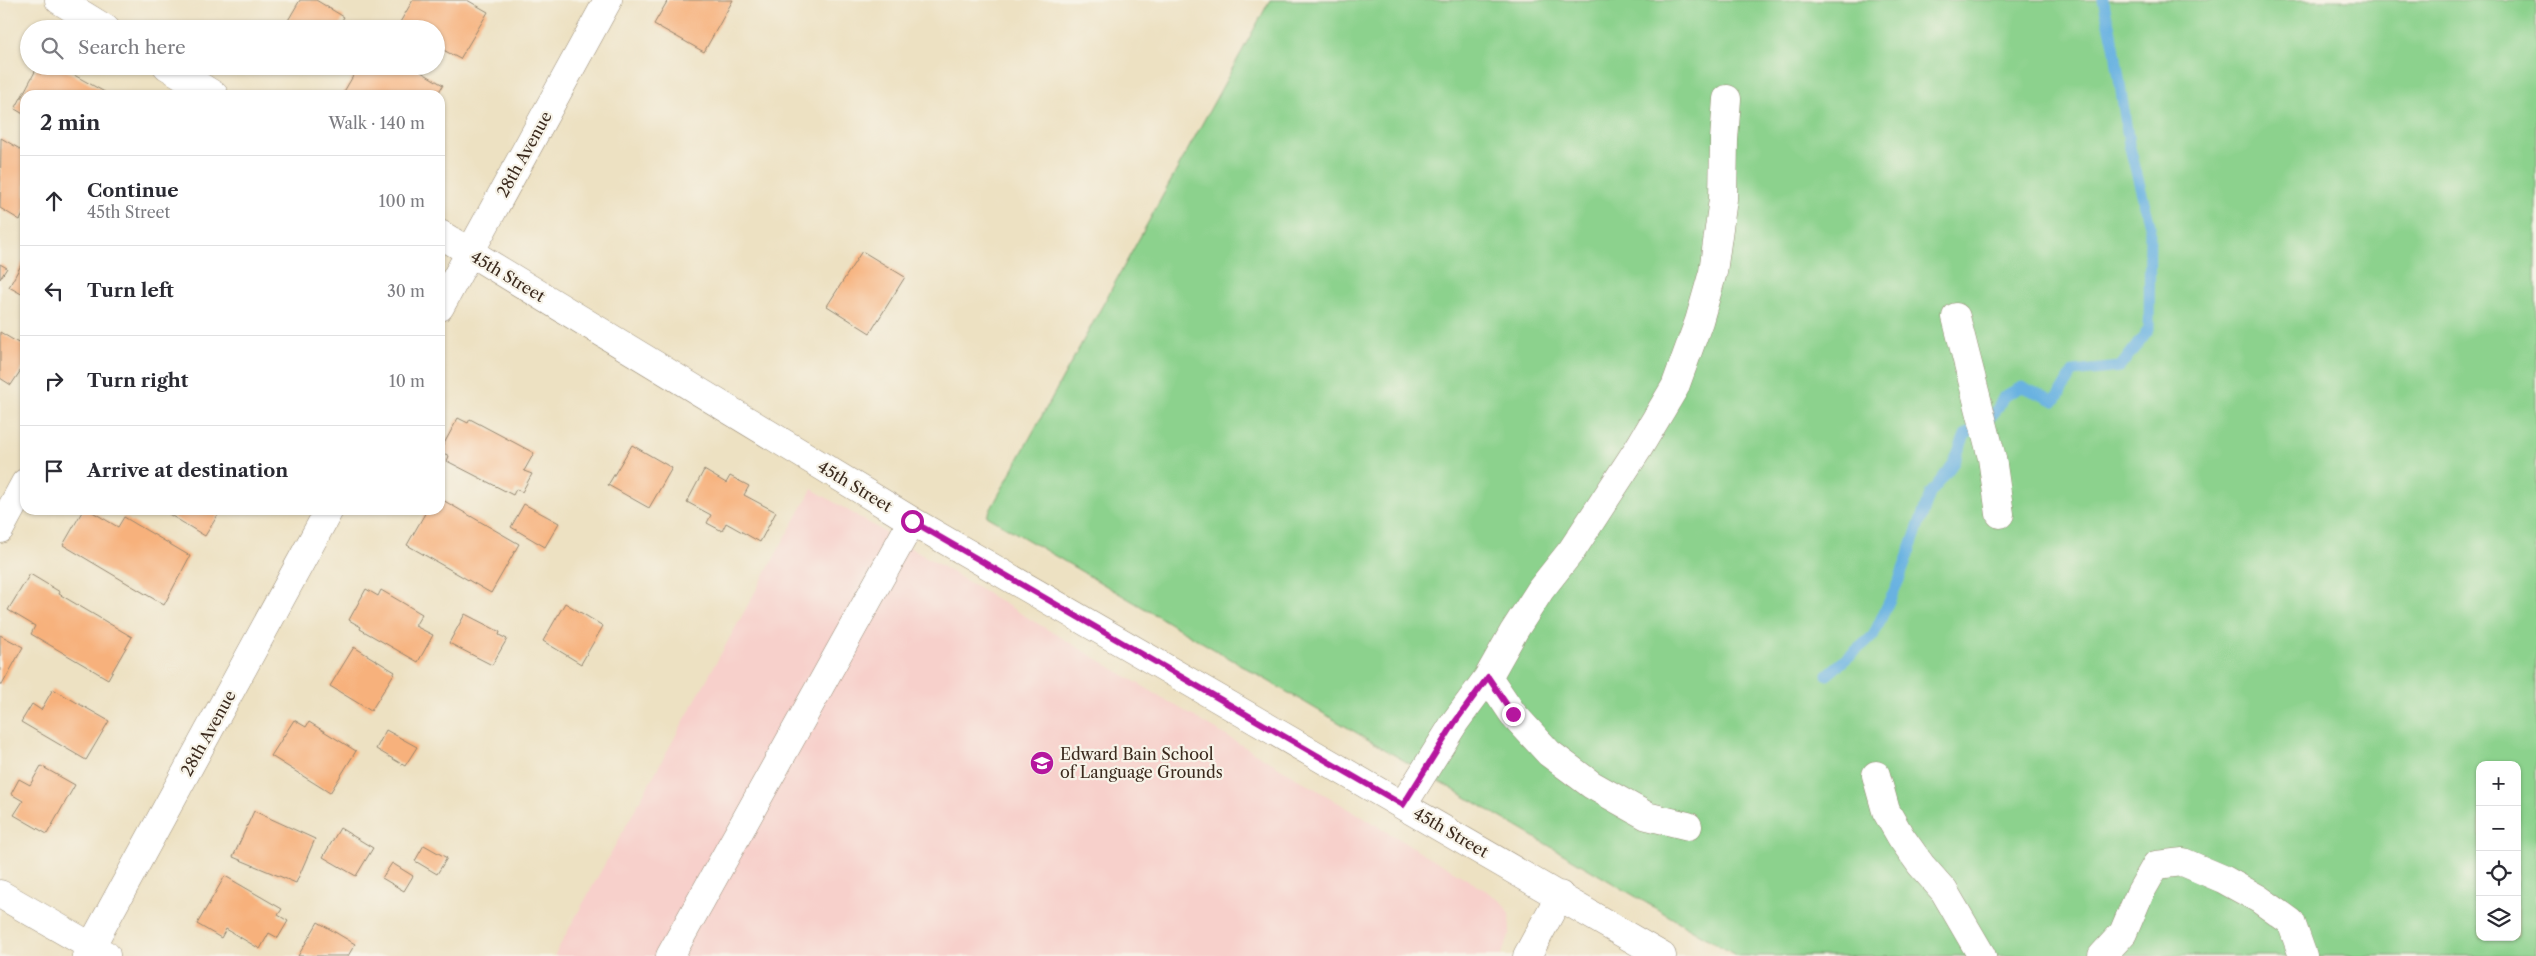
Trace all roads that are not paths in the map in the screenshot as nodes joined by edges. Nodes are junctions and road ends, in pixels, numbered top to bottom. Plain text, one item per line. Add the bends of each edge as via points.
1 (60, 0) edge
2 (608, 0) edge
3 (92, 20) edge
4 (182, 75) edge
5 (206, 90) edge
6 (1728, 99) dead end
7 (445, 237) edge
8 (470, 252) junction
9 (445, 298) edge
10 (1956, 318) dead end
11 (20, 492) edge
12 (2000, 514) dead end
13 (326, 515) edge
14 (912, 521) junction
15 (0, 529) edge
16 (1488, 677) junction
17 (1876, 775) dead end
18 (1403, 805) junction
19 (1688, 826) dead end
20 (0, 894) edge
21 (1560, 896) junction
22 (95, 953) edge
23 (670, 956) edge
24 (1527, 956) edge
25 (1662, 956) edge
26 (1982, 956) edge
27 (2102, 956) edge
28 (2303, 956) edge

1 - 3 street
2 - 8 street, 28th Avenue
4 - 5 street
6 - 16 street via 1723,199 1713,272 1675,387 1577,542 1541,589
7 - 8 street, 45th Street
8 - 9 street, 28th Avenue
8 - 14 street, 45th Street
10 - 12 street via 1992,458
11 - 15 street
13 - 22 street, 28th Avenue
14 - 18 street, 45th Street
14 - 23 street
16 - 18 street via 1455,722
16 - 19 street via 1513,714 1549,753 1592,786 1647,816
17 - 26 street via 1886,811 1897,831 1944,891
18 - 21 street, 45th Street
20 - 22 street
21 - 24 street
21 - 25 street, 45th Street
27 - 28 street via 2123,932 2156,865 2183,862 2259,899 2291,922

